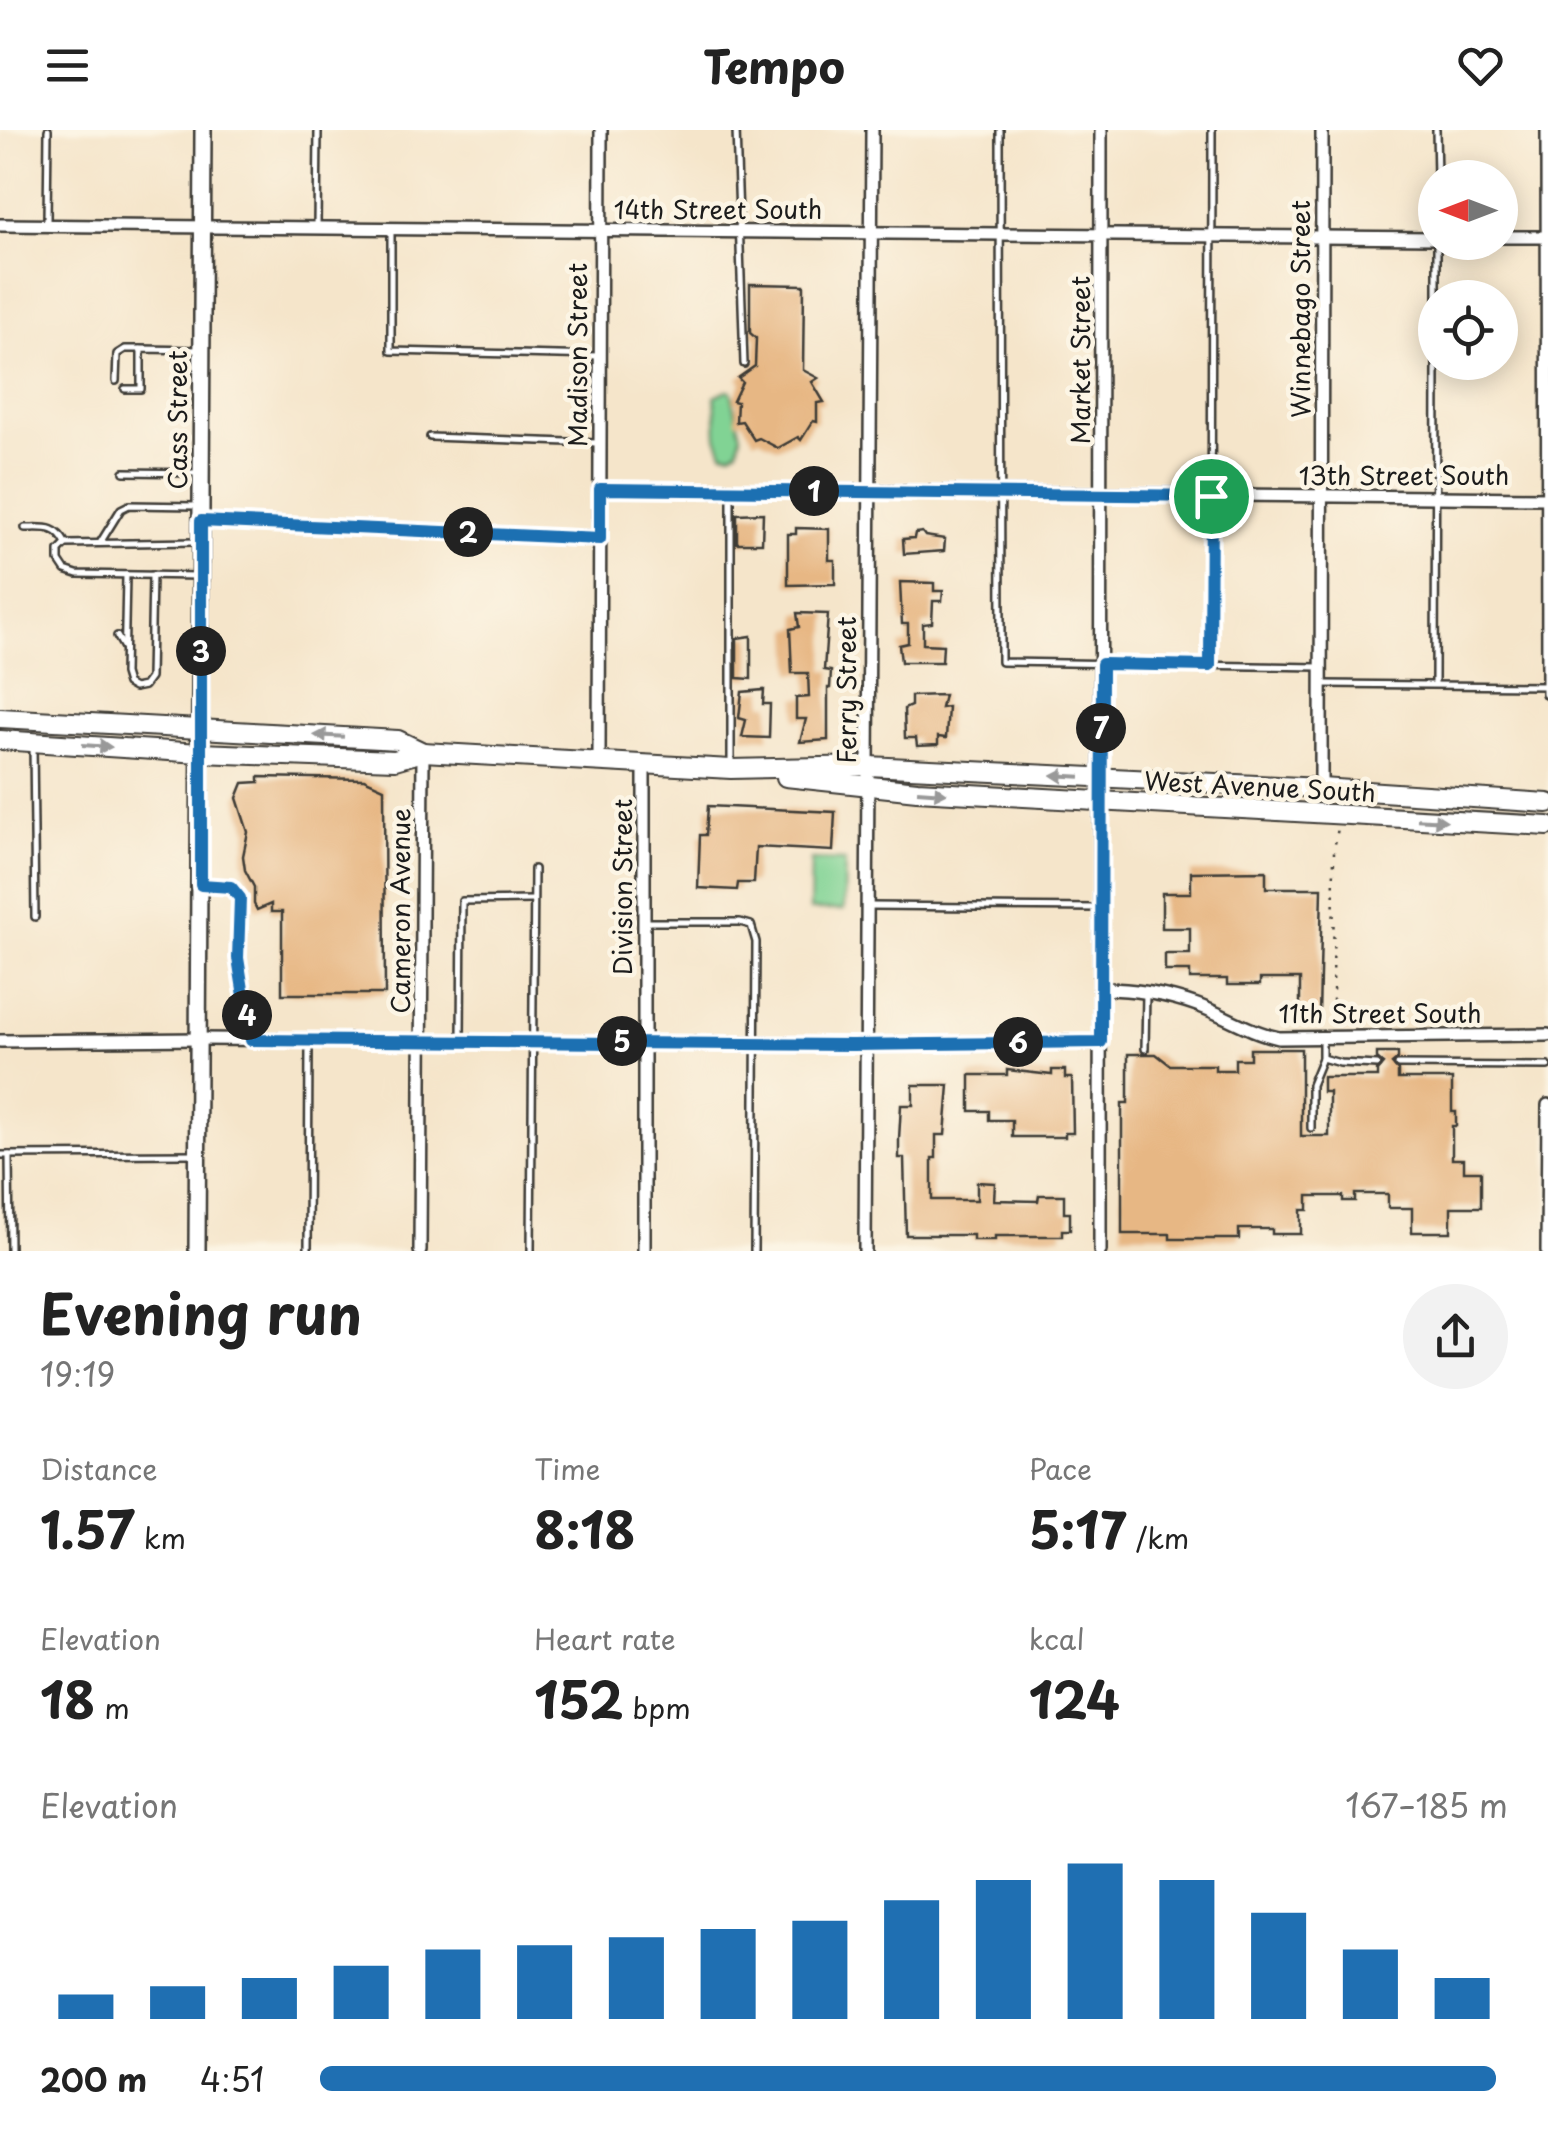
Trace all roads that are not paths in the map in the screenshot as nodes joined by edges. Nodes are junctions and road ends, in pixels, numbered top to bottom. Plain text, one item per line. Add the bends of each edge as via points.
1 (48, 130) edge
2 (203, 130) edge
3 (318, 130) edge
4 (601, 130) edge
5 (736, 130) edge
6 (872, 130) edge
7 (1000, 130) edge
8 (1102, 130) edge
9 (1212, 130) edge
10 (1322, 130) edge
11 (1436, 130) edge
12 (1547, 130) edge
13 (1437, 160) edge
14 (0, 224) edge
15 (47, 226) junction
16 (203, 226) junction
17 (317, 227) junction
18 (391, 228) junction
19 (600, 231) junction
20 (737, 231) junction
21 (872, 233) junction
22 (1000, 234) junction
23 (1102, 236) junction
24 (1323, 237) junction
25 (1547, 237) edge
26 (1212, 238) junction
27 (1518, 238) edge
28 (1418, 240) edge
29 (141, 349) junction
30 (203, 350) junction
31 (599, 356) junction
32 (744, 364) dead end
33 (1436, 380) edge
34 (116, 381) dead end
35 (125, 389) dead end
36 (430, 438) dead end
37 (600, 443) junction
38 (124, 472) dead end
39 (202, 474) junction
40 (600, 489) junction
41 (731, 490) junction
42 (870, 491) junction
43 (1000, 494) junction
44 (1102, 495) junction
45 (1211, 496) junction
46 (1323, 497) junction
47 (1436, 497) junction
48 (1547, 498) edge
49 (201, 514) junction
50 (25, 528) dead end
51 (600, 539) junction
52 (201, 542) junction
53 (100, 543) junction
54 (66, 544) junction
55 (126, 574) junction
56 (152, 575) junction
57 (201, 576) junction
58 (125, 617) junction
59 (118, 624) dead end
60 (118, 636) dead end
61 (124, 648) junction
62 (1102, 664) junction
63 (1210, 666) junction
64 (1322, 666) junction
65 (1322, 684) junction
66 (1435, 684) junction
67 (1548, 689) edge
68 (0, 718) edge
69 (200, 729) junction
70 (0, 740) edge
71 (33, 742) junction
72 (424, 752) junction
73 (200, 753) junction
74 (599, 760) junction
75 (644, 764) junction
76 (868, 766) junction
77 (732, 768) junction
78 (1100, 778) junction
79 (868, 787) junction
80 (1321, 788) junction
81 (1100, 803) junction
82 (1548, 803) edge
83 (1548, 826) edge
84 (534, 870) dead end
85 (201, 885) junction
86 (533, 900) junction
87 (867, 906) junction
88 (1101, 908) junction
89 (35, 917) dead end
90 (644, 922) junction
91 (1101, 989) junction
92 (1146, 992) junction
93 (1548, 1035) edge
94 (1322, 1037) junction
95 (200, 1039) junction
96 (251, 1040) junction
97 (309, 1040) junction
98 (0, 1041) edge
99 (421, 1041) junction
100 (461, 1041) junction
101 (644, 1041) junction
102 (532, 1042) junction
103 (868, 1042) junction
104 (1101, 1042) junction
105 (756, 1043) junction
106 (1145, 1049) dead end
107 (1322, 1058) junction
108 (1377, 1064) dead end
109 (1398, 1064) dead end
110 (1548, 1066) edge
111 (1548, 1105) edge
112 (1311, 1128) dead end
113 (198, 1154) junction
114 (0, 1155) edge
115 (8, 1155) junction
116 (10, 1251) edge
117 (197, 1251) edge
118 (308, 1251) edge
119 (420, 1251) edge
120 (531, 1251) edge
121 (644, 1251) edge
122 (754, 1251) edge
123 (865, 1251) edge
124 (1100, 1251) edge
125 (1547, 1251) edge

1 - 15 lane
2 - 16 street, Cass Street
3 - 17 lane
4 - 19 street, Madison Street
5 - 20 lane
6 - 21 street, Ferry Street
7 - 22 lane
8 - 23 street, Market Street
9 - 26 lane
10 - 24 street, Winnebago Street
11 - 13 lane
12 - 25 street
14 - 15 street, 14th Street South
15 - 16 street, 14th Street South
16 - 17 street, 14th Street South
16 - 30 street, Cass Street
17 - 18 street, 14th Street South
18 - 19 street, 14th Street South
18 - 31 lane via 391,351
19 - 20 street, 14th Street South
19 - 31 street, Madison Street
20 - 21 street, 14th Street South
20 - 32 lane
21 - 22 street, 14th Street South
21 - 42 street, Ferry Street
22 - 23 street, 14th Street South
22 - 43 lane
23 - 26 street, 14th Street South
23 - 44 street, Market Street
24 - 26 street, 14th Street South
24 - 28 street, 14th Street South
24 - 46 street, Winnebago Street
25 - 27 street
25 - 48 street
26 - 45 lane
29 - 30 lane
29 - 34 lane via 117,354
29 - 35 lane via 141,389
30 - 39 street, Cass Street
31 - 37 street, Madison Street
33 - 47 lane
36 - 37 lane
37 - 40 street, Madison Street
38 - 39 lane
39 - 49 street, Cass Street
40 - 41 street, 13th Street South
40 - 51 street, Madison Street
41 - 42 street, 13th Street South
41 - 77 lane
42 - 43 street, 13th Street South
42 - 76 street, Ferry Street
43 - 44 street, 13th Street South
43 - 62 lane via 1001,662
44 - 45 street, 13th Street South
44 - 62 street, Market Street
45 - 46 street, 13th Street South
45 - 63 lane
46 - 47 street, 13th Street South
46 - 64 street, Winnebago Street
47 - 48 street, 13th Street South
47 - 66 lane
48 - 67 street
49 - 51 street
49 - 52 street, Cass Street
49 - 53 lane via 129,504
50 - 54 lane via 53,528
51 - 74 street, Madison Street
52 - 53 lane
52 - 57 street, Cass Street
53 - 54 lane
54 - 55 lane via 59,551 65,570
55 - 56 lane
55 - 58 lane
56 - 57 lane
56 - 61 lane via 150,678 144,686 127,684
57 - 69 street, Cass Street
58 - 59 lane
58 - 61 lane
60 - 61 lane
62 - 63 lane
62 - 78 street, Market Street
63 - 64 lane
64 - 65 street, Winnebago Street
65 - 66 lane
65 - 80 street, Winnebago Street
66 - 67 lane
68 - 69 main road, West Avenue South
72 -> 69 main road, West Avenue South via 398,740
69 - 73 street, Cass Street
70 - 71 main road, West Avenue South
71 -> 73 main road, West Avenue South
71 - 89 lane
72 - 73 main road, West Avenue South via 395,760
72 - 74 main road, West Avenue South
72 - 99 street, Cameron Avenue
73 - 85 street, Cass Street
74 - 75 main road, West Avenue South
75 - 77 main road, West Avenue South
75 - 90 street, Division Street
76 - 77 main road, West Avenue South
78 -> 76 main road, West Avenue South
76 - 79 street, Ferry Street
77 - 79 main road, West Avenue South
78 - 80 main road, West Avenue South
78 - 81 street, Market Street
79 -> 81 main road, West Avenue South
79 - 87 street, Ferry Street
80 - 82 main road, West Avenue South
81 -> 83 main road, West Avenue South
81 - 88 street, Market Street
84 - 86 lane
85 - 95 street, Cass Street
85 - 96 lane via 231,887 240,898 238,958
86 - 100 lane via 462,901
86 - 102 lane
87 - 88 lane
87 - 103 street, Ferry Street
88 - 91 street, Market Street
90 - 101 street, Division Street
90 - 105 lane via 751,925
91 - 92 street, 11th Street South
91 - 104 street, Market Street
92 - 94 street, 11th Street South via 1257,1033
92 - 106 lane
93 - 94 street, 11th Street South
94 - 107 lane
95 - 96 street
95 - 98 street
95 - 113 street, Cass Street
96 - 97 street
97 - 99 street
97 - 118 lane
99 - 100 street
99 - 119 street, Cameron Avenue
100 - 102 street
101 - 102 street
101 - 105 street
101 - 121 street, Division Street
102 - 120 lane
103 - 104 street
103 - 105 street
103 - 123 street, Ferry Street
104 - 124 street, Market Street
105 - 122 lane
107 - 108 lane
107 - 112 lane via 1311,1085
109 - 110 lane
111 - 125 street
113 - 115 lane
113 - 117 street, Cass Street
114 - 115 lane
115 - 116 lane

